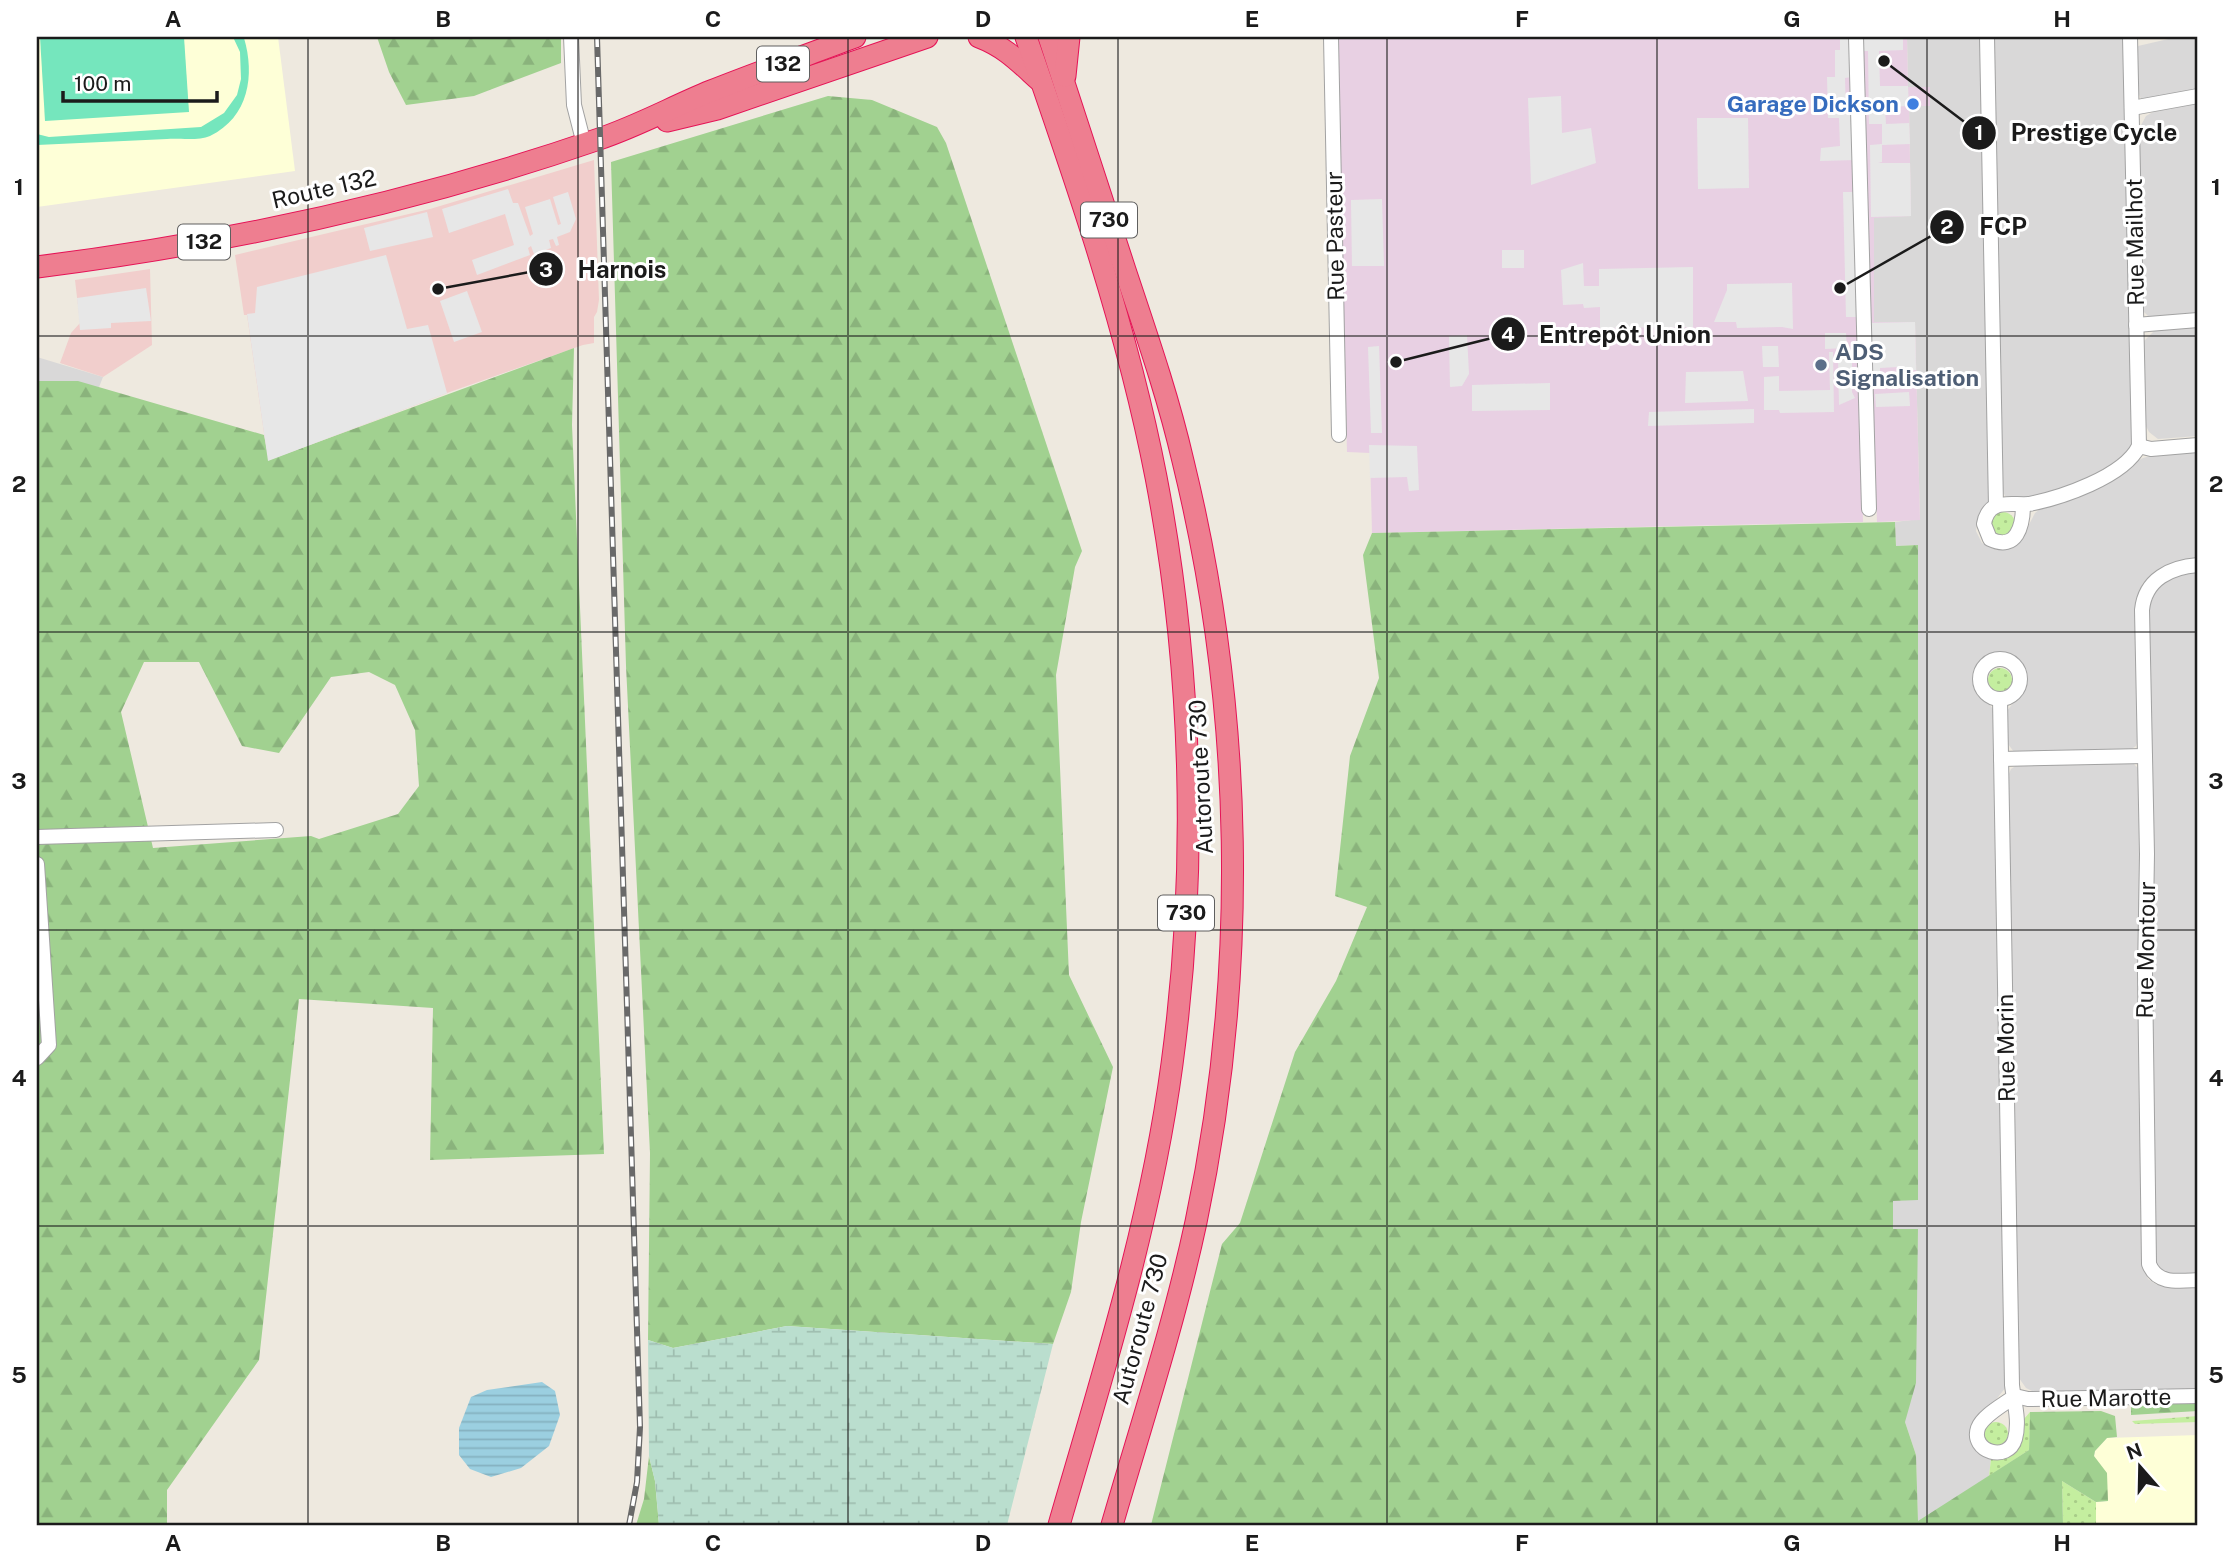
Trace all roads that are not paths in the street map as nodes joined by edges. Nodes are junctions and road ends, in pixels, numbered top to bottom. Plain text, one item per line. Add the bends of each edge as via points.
1 (571, 37) edge
2 (855, 37) edge
3 (927, 37) edge
4 (979, 37) edge
5 (1026, 37) edge
6 (1049, 37) edge
7 (1069, 37) edge
8 (1331, 37) edge
9 (1856, 37) edge
10 (1987, 37) edge
11 (2130, 37) edge
12 (1041, 82) junction
13 (1064, 85) junction
14 (2198, 96) edge
15 (2132, 108) junction
16 (617, 133) junction
17 (584, 144) junction
18 (37, 267) edge
19 (2198, 320) edge
20 (2136, 325) junction
21 (1339, 435) dead end
22 (2198, 445) edge
23 (2139, 446) junction
24 (2022, 505) junction
25 (1996, 506) junction
26 (1869, 509) dead end
27 (2198, 565) edge
28 (2000, 699) dead end
29 (2145, 756) junction
30 (2001, 759) junction
31 (276, 830) dead end
32 (37, 837) edge
33 (37, 864) edge
34 (37, 1058) edge
35 (2198, 1280) edge
36 (2015, 1396) joint
37 (2198, 1396) edge
38 (1059, 1525) edge
39 (1112, 1525) edge

1 - 17 street via 574,105
2 - 16 highway, Route 132 / 132
3 - 16 highway, Route 132 / 132 via 717,109
4 - 12 highway via 1007,51
5 - 12 highway, Autoroute 730 / 730
6 - 13 highway, Autoroute 730 / 730
7 - 13 highway
8 - 21 street, Rue Pasteur
9 - 26 street
10 - 25 street
11 - 15 street, Rue Mailhot
12 - 38 highway, Autoroute 730 / 730 via 1120,325 1156,476 1178,626 1188,804 1182,975 1158,1149 1129,1280
13 - 39 highway, Autoroute 730 / 730 via 1185,466 1215,620 1231,801 1230,968 1211,1140 1182,1279
14 - 15 street
15 - 20 street, Rue Mailhot
16 - 17 highway, Route 132 / 132
17 - 18 highway, Route 132 / 132 via 465,181 308,221
19 - 20 street
20 - 23 street, Rue Mailhot
22 - 23 street
23 - 24 street via 2129,459 2092,484
24 - 25 street
24 - 25 street via 2021,528 2012,539 2000,542 1990,539 1984,524 1987,513
27 - 29 street, Rue Montour via 2174,569 2153,582 2145,594
28 - 30 street, Rue Morin
29 - 30 street
29 - 35 street, Rue Montour via 2149,1264 2165,1280
30 - 36 street, Rue Morin
31 - 32 street
33 - 34 street via 49,1045
36 - 37 street, Rue Marotte

